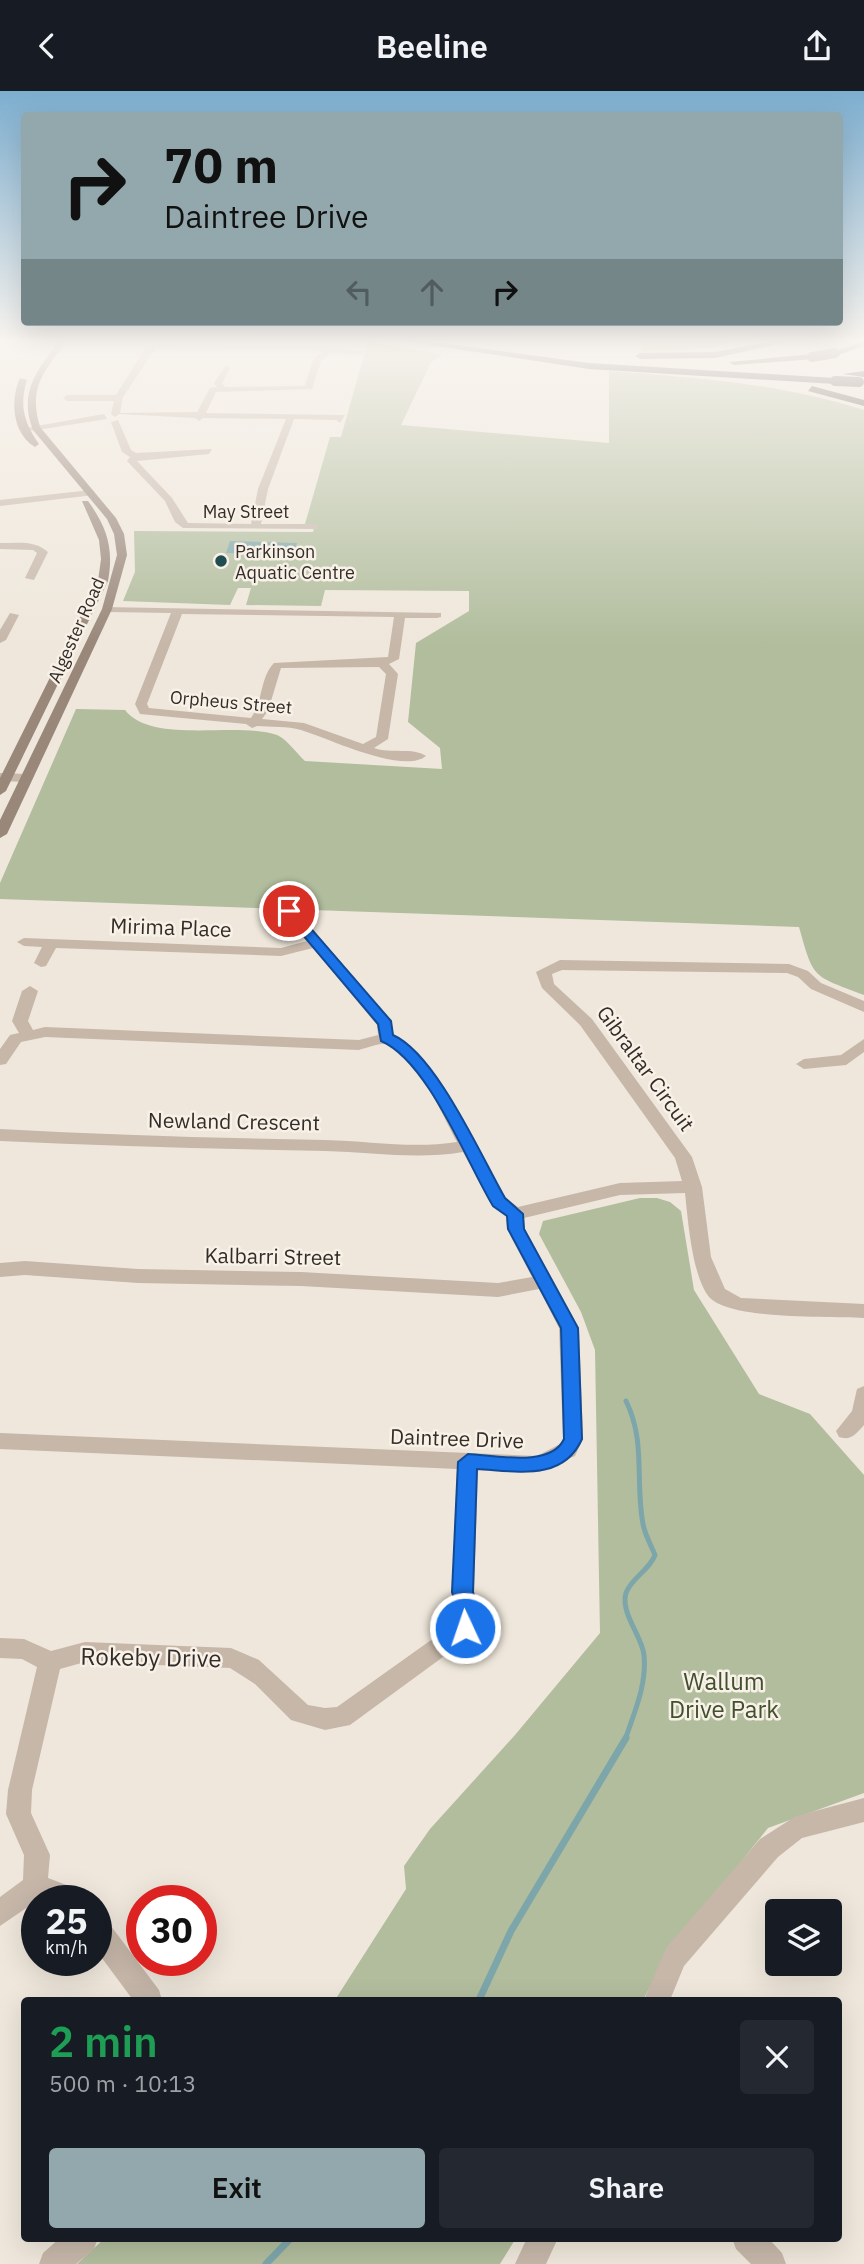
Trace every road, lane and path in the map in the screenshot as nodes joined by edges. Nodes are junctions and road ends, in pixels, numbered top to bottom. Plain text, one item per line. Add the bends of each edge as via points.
1 (35, 442) edge
2 (48, 442) edge
3 (124, 442) edge
4 (281, 442) edge
5 (209, 451) dead end
6 (135, 456) junction
7 (91, 493) junction
8 (79, 495) junction
9 (0, 503) edge
10 (255, 527) junction
11 (314, 527) dead end
12 (0, 546) edge
13 (30, 577) dead end
14 (107, 609) junction
15 (90, 610) junction
16 (178, 610) junction
17 (400, 614) junction
18 (14, 615) dead end
19 (437, 615) dead end
20 (0, 640) edge
21 (382, 663) junction
22 (252, 724) junction
23 (364, 749) junction
24 (420, 756) dead end
25 (3, 777) edge
26 (26, 778) junction
27 (0, 791) edge
28 (0, 834) edge
29 (289, 911) dead end
30 (24, 942) dead end
31 (316, 943) junction
32 (51, 944) junction
33 (41, 963) dead end
34 (30, 991) dead end
35 (864, 1007) edge
36 (27, 1033) junction
37 (386, 1038) junction
38 (864, 1044) edge
39 (0, 1060) edge
40 (804, 1064) dead end
41 (0, 1135) edge
42 (467, 1146) junction
43 (692, 1187) junction
44 (515, 1214) junction
45 (0, 1270) edge
46 (544, 1281) junction
47 (864, 1312) edge
48 (864, 1394) edge
49 (846, 1431) dead end
50 (0, 1441) edge
51 (468, 1462) junction
52 (0, 1648) edge
53 (50, 1662) junction
54 (864, 1810) edge
55 (35, 1885) edge
56 (21, 1897) edge
57 (0, 1913) edge
58 (112, 1949) edge
59 (147, 1997) edge
60 (658, 1997) edge
61 (79, 2242) edge
62 (541, 2242) edge
63 (751, 2242) edge
64 (54, 2264) edge
65 (530, 2264) edge
66 (771, 2264) edge

1 - 8 main road, Algester Road
2 - 7 main road, Algester Road
3 - 6 street, May Street via 127,452
4 - 10 street via 263,489
5 - 6 street
6 - 10 street, May Street via 132,461 169,500 180,522 196,527
7 - 8 street
7 - 14 main road, Algester Road via 111,517 121,545 118,577
8 - 9 street
8 - 15 main road, Algester Road via 100,525 107,551 103,581
10 - 11 street, May Street
12 - 13 street via 35,547 43,552
14 - 15 main road
14 - 16 street
14 - 26 main road, Algester Road
15 - 25 main road, Algester Road
16 - 17 street
16 - 22 street, Orpheus Street via 142,708
17 - 19 street
17 - 21 street via 393,659
18 - 20 street
21 - 22 street via 278,665 262,711
21 - 23 street via 392,674 382,739
22 - 23 street, Orpheus Street via 300,726
23 - 24 street, Orpheus Street via 400,758
25 - 26 street
25 - 27 main road, Algester Road
26 - 28 main road, Algester Road
29 - 31 street
30 - 32 street, Mirima Place
31 - 32 street, Mirima Place via 281,952
31 - 37 street via 386,1024
32 - 33 street
34 - 36 street via 20,1021
35 - 43 street, Gibraltar Circuit via 789,969 560,965 544,972 547,985 586,1022 683,1157
36 - 37 street via 359,1045
36 - 39 street via 16,1038
37 - 42 street, Daintree Drive via 402,1045 425,1069
38 - 40 street via 846,1060
41 - 42 street, Newland Crescent via 431,1152
42 - 44 street, Daintree Drive via 499,1202
43 - 44 street via 620,1189
43 - 47 street, Gibraltar Circuit via 702,1257 717,1293 737,1305
44 - 46 street, Daintree Drive via 516,1229
45 - 46 street, Kalbarri Street via 498,1290
46 - 51 street, Daintree Drive via 569,1328 573,1439 568,1450 539,1464
48 - 49 street via 862,1414
50 - 51 street, Daintree Drive
51 - 53 street, Rokeby Drive via 465,1628 342,1717 308,1718 252,1668 232,1658 85,1652
52 - 53 street, Rokeby Drive via 24,1649
53 - 55 street via 18,1814 37,1855
54 - 60 street via 796,1828 769,1848 675,1957
56 - 57 street
58 - 59 street
61 - 64 street
62 - 65 street
63 - 66 street

